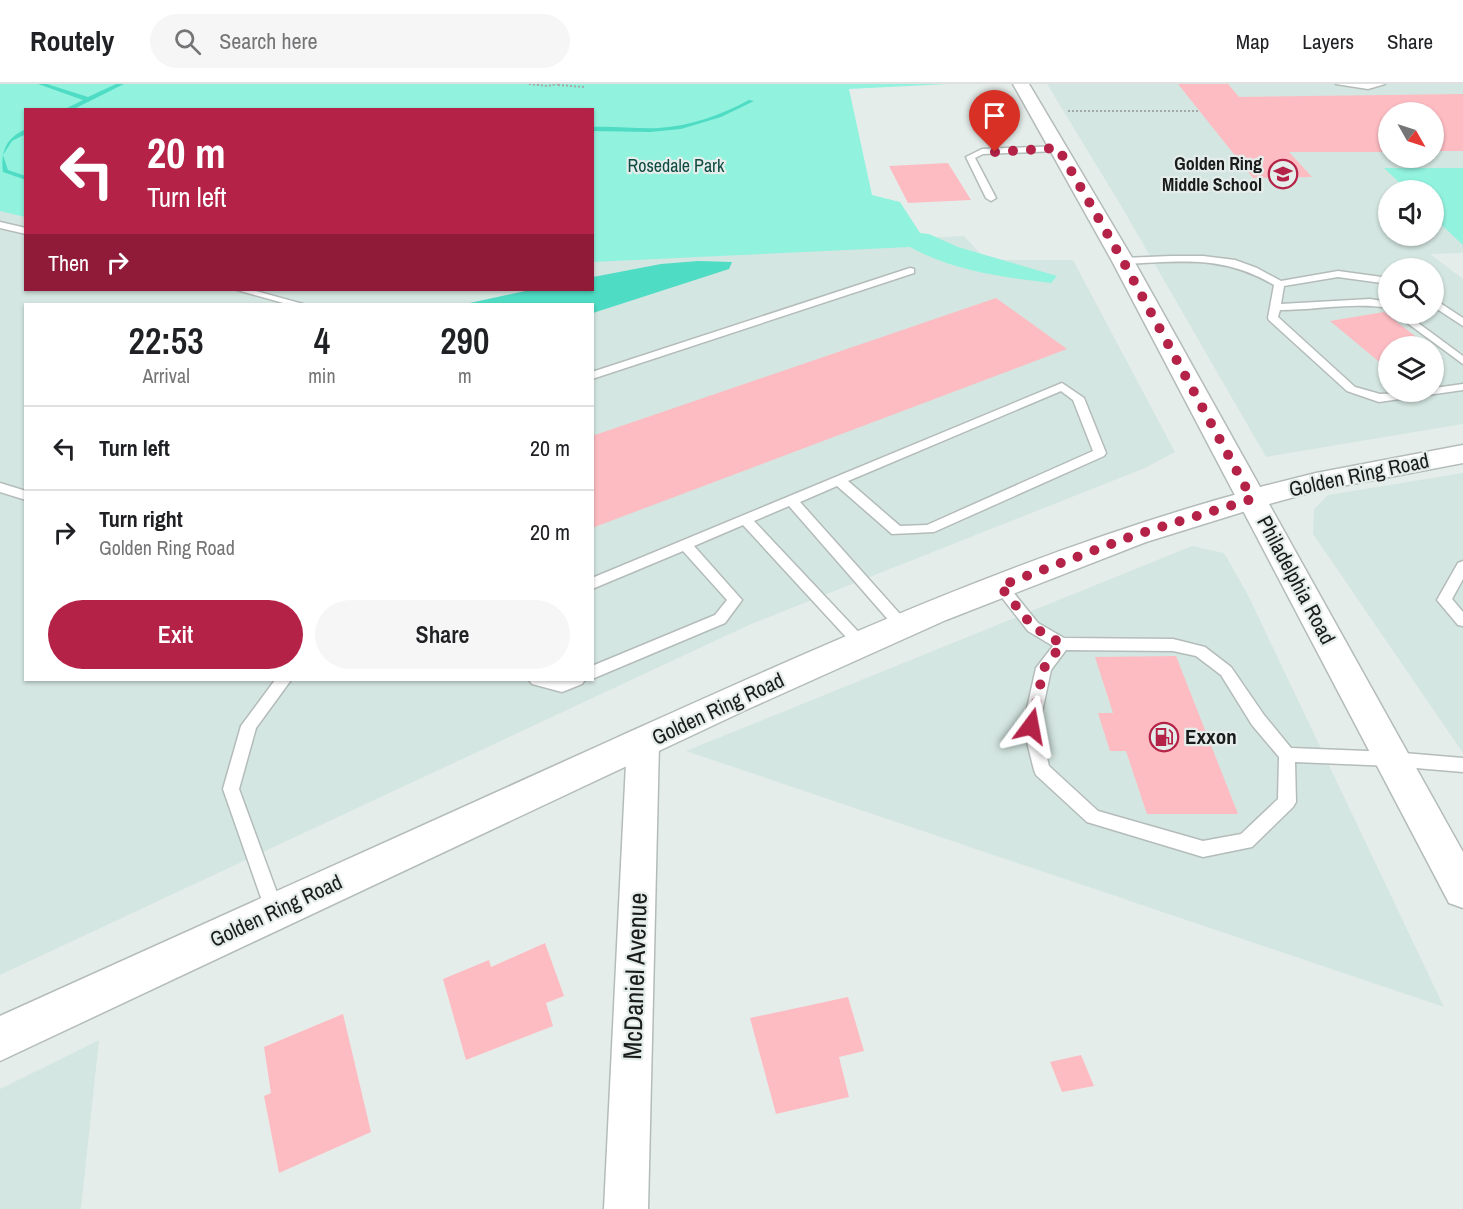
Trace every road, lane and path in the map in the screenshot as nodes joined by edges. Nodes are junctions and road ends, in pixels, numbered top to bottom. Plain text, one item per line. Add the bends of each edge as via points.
1 (529, 84) edge
2 (558, 84) edge
3 (1021, 84) edge
4 (1340, 84) edge
5 (1381, 84) edge
6 (584, 87) dead end
7 (1077, 111) dead end
8 (1200, 111) dead end
9 (1058, 148) junction
10 (991, 198) dead end
11 (0, 225) edge
12 (24, 231) edge
13 (1123, 261) junction
14 (910, 271) dead end
15 (1378, 279) edge
16 (1279, 284) junction
17 (246, 291) edge
18 (293, 303) edge
19 (1378, 303) edge
20 (1276, 307) junction
21 (1444, 309) edge
22 (1463, 323) edge
23 (1413, 324) edge
24 (1463, 361) edge
25 (594, 375) edge
26 (1463, 387) edge
27 (1444, 390) edge
28 (1378, 398) edge
29 (1463, 454) edge
30 (839, 480) junction
31 (0, 487) edge
32 (24, 495) edge
33 (1252, 499) junction
34 (790, 500) junction
35 (746, 520) junction
36 (685, 545) junction
37 (1463, 566) edge
38 (594, 583) edge
39 (1000, 586) junction
40 (1463, 621) edge
41 (903, 627) junction
42 (1062, 644) junction
43 (862, 645) junction
44 (594, 672) edge
45 (282, 681) edge
46 (541, 681) edge
47 (574, 681) edge
48 (643, 743) junction
49 (1287, 755) junction
50 (1392, 759) junction
51 (1463, 765) edge
52 (1463, 890) edge
53 (275, 912) junction
54 (0, 1039) edge
55 (626, 1209) edge

1 - 2 path
2 - 6 path
3 - 9 main road, Philadelphia Road
4 - 5 lane
7 - 8 path
9 - 10 lane via 982,152 970,157
9 - 13 main road, Philadelphia Road
11 - 12 lane
13 - 16 lane via 1227,262 1250,268
13 - 33 main road, Philadelphia Road
14 - 25 lane
15 - 16 lane via 1338,274
16 - 20 lane
17 - 18 lane
19 - 20 lane
20 - 28 lane via 1272,318 1351,390
21 - 22 lane
23 - 24 lane
26 - 27 lane
29 - 33 main road, Golden Ring Road via 1316,482
30 - 30 lane via 897,531 929,529 1100,453 1078,399 1062,386
30 - 34 lane
31 - 32 lane
33 - 39 main road, Golden Ring Road via 1135,535
33 - 50 main road, Philadelphia Road
34 - 35 lane
34 - 41 lane
35 - 36 lane
35 - 43 lane
36 - 38 lane
36 - 44 lane via 735,600 720,619
37 - 40 lane via 1444,600
39 - 41 main road, Golden Ring Road
39 - 42 lane via 1033,627
41 - 43 main road, Golden Ring Road
42 - 49 lane via 1173,645 1200,651 1226,671
42 - 49 lane via 1044,668 1031,726 1042,770 1093,817 1203,849 1246,841 1287,802
43 - 48 main road, Golden Ring Road
45 - 53 lane via 249,726 231,789
46 - 47 lane via 562,686
48 - 53 main road, Golden Ring Road
48 - 55 street, McDaniel Avenue
49 - 50 lane
50 - 51 lane
50 - 52 main road, Philadelphia Road
53 - 54 main road, Golden Ring Road

